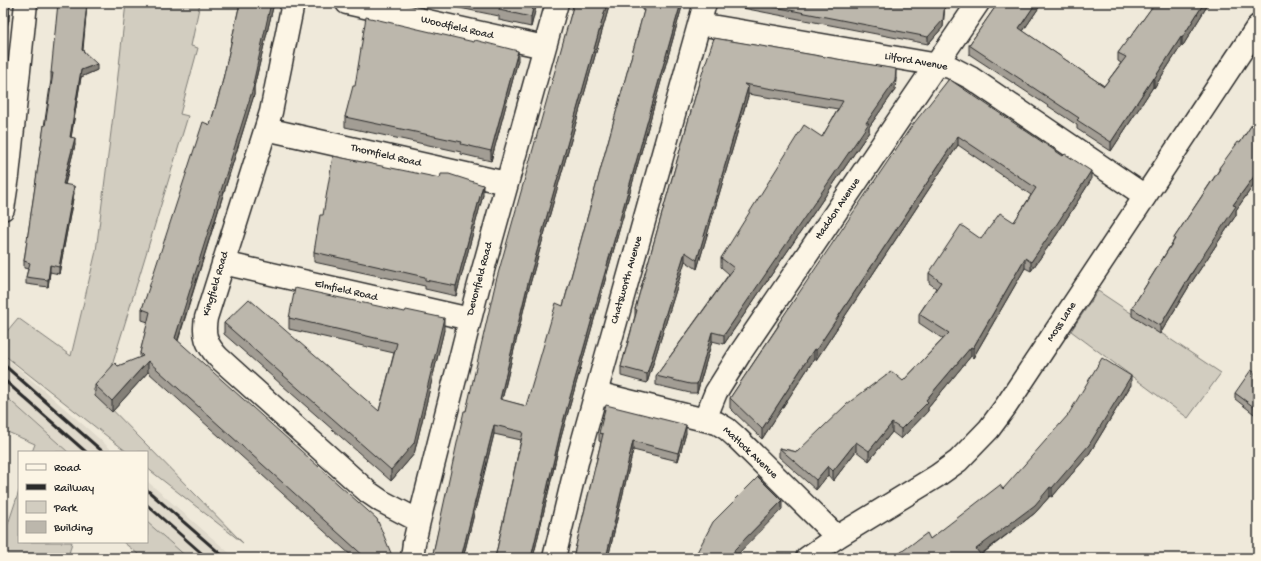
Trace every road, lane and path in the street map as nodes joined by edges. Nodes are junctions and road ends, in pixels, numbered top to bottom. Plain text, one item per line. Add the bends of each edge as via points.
1 (26, 3) edge
2 (293, 3) edge
3 (347, 3) edge
4 (557, 3) edge
5 (705, 3) edge
6 (978, 3) edge
7 (698, 24) junction
8 (1258, 26) edge
9 (544, 47) junction
10 (936, 64) junction
11 (266, 129) junction
12 (6, 174) edge
13 (506, 183) junction
14 (1145, 196) junction
15 (3, 208) edge
16 (222, 263) junction
17 (470, 319) junction
18 (596, 393) junction
19 (705, 420) junction
20 (419, 521) junction
21 (837, 537) junction
22 (412, 558) edge
23 (554, 558) edge
24 (807, 558) edge

1 - 12 street
2 - 11 street, Kingfield Road
3 - 9 street, Woodfield Road
4 - 9 street, Devonfield Road
5 - 7 street, Chatsworth Avenue
6 - 10 street, Haddon Avenue
7 - 10 street, Lilford Avenue
7 - 18 street, Chatsworth Avenue
8 - 14 street, Moss Lane
9 - 13 street, Devonfield Road
10 - 14 street, Lilford Avenue via 950,67 971,78
10 - 19 street, Haddon Avenue via 741,352 716,392
11 - 13 street, Thornfield Road
11 - 16 street, Kingfield Road
12 - 15 street
13 - 17 street, Devonfield Road
14 - 21 street, Moss Lane via 989,429 958,461 937,476
16 - 17 street, Elmfield Road
16 - 20 street, Kingfield Road via 204,327 205,336 212,350 368,492
17 - 20 street, Devonfield Road
18 - 19 street, Matlock Avenue
18 - 23 street, Chatsworth Avenue
19 - 21 street, Matlock Avenue via 727,429
20 - 22 street, Devonfield Road
21 - 24 street, Moss Lane

